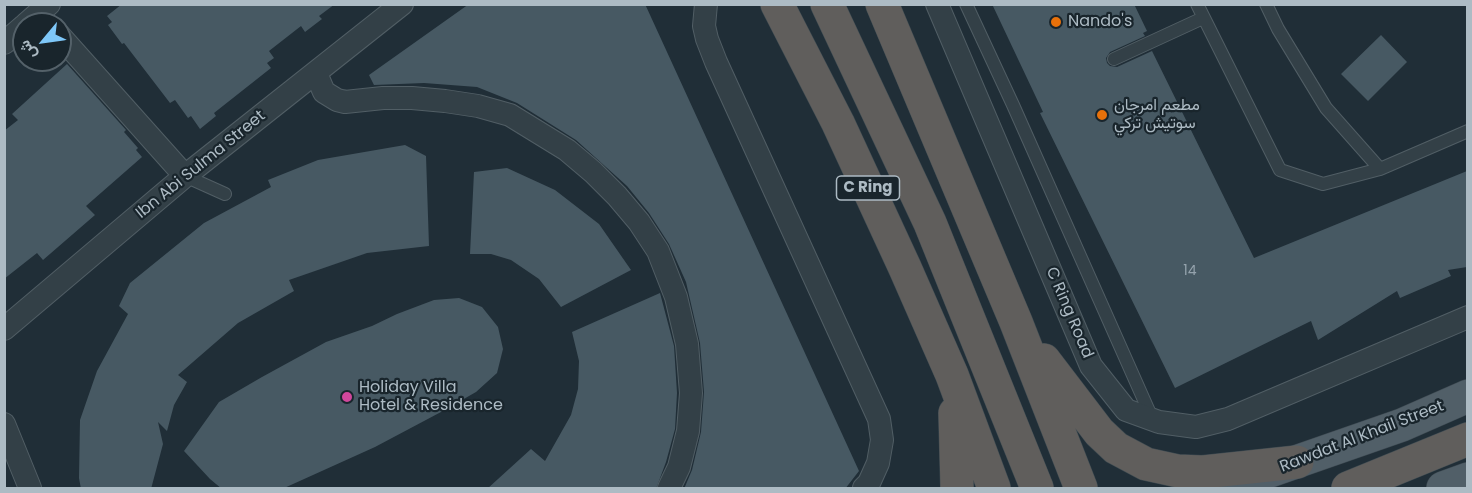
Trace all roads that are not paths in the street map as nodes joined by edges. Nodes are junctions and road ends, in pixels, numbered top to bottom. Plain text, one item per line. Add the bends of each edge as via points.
1 (402, 4) edge
2 (706, 4) edge
3 (777, 4) edge
4 (827, 4) edge
5 (882, 4) edge
6 (901, 4) edge
7 (937, 4) edge
8 (966, 4) edge
9 (1197, 4) edge
10 (1266, 4) edge
11 (1203, 18) junction
12 (72, 49) edge
13 (905, 54) junction
14 (1114, 59) dead end
15 (318, 71) junction
16 (1467, 130) edge
17 (1380, 169) junction
18 (185, 176) junction
19 (225, 194) dead end
20 (1467, 317) edge
21 (1016, 322) junction
22 (4, 329) edge
23 (952, 375) junction
24 (1467, 396) edge
25 (1152, 420) junction
26 (4, 424) edge
27 (1467, 439) edge
28 (1298, 462) junction
29 (1467, 479) edge
30 (30, 489) edge
31 (669, 489) edge
32 (864, 489) edge
33 (957, 489) edge
34 (994, 489) edge
35 (1037, 489) edge
36 (1081, 489) edge
37 (1221, 489) edge
38 (1348, 489) edge
39 (1443, 489) edge

1 - 15 street, Ibn Abi Sulma Street
2 - 32 street via 706,32 716,62 879,419 882,440 878,463
3 - 23 highway, C Ring via 838,123
4 - 35 highway via 930,223
5 - 13 highway
6 - 13 highway
7 - 25 street, C Ring Road via 1091,366 1126,410
8 - 25 lane
9 - 11 lane
10 - 17 lane via 1326,108
11 - 14 lane
11 - 17 lane via 1280,170 1323,184
12 - 18 street
13 - 21 highway
15 - 18 street, Ibn Abi Sulma Street
15 - 31 street via 324,92 345,102 412,98 478,106 510,115 567,150 624,204 658,251 676,297 687,344 691,393 688,431
16 - 17 lane
18 - 19 lane
18 - 22 street, Ibn Abi Sulma Street
20 - 25 street, C Ring Road via 1228,418 1196,427
21 - 28 highway via 1094,427 1116,448 1137,460 1167,470 1192,472
21 - 36 highway
23 - 33 highway
23 - 34 highway, C Ring
24 - 28 main road, Rawdat Al Khail Street via 1402,425
26 - 30 street
27 - 38 highway
28 - 37 main road, Rawdat Al Khail Street
29 - 39 main road

